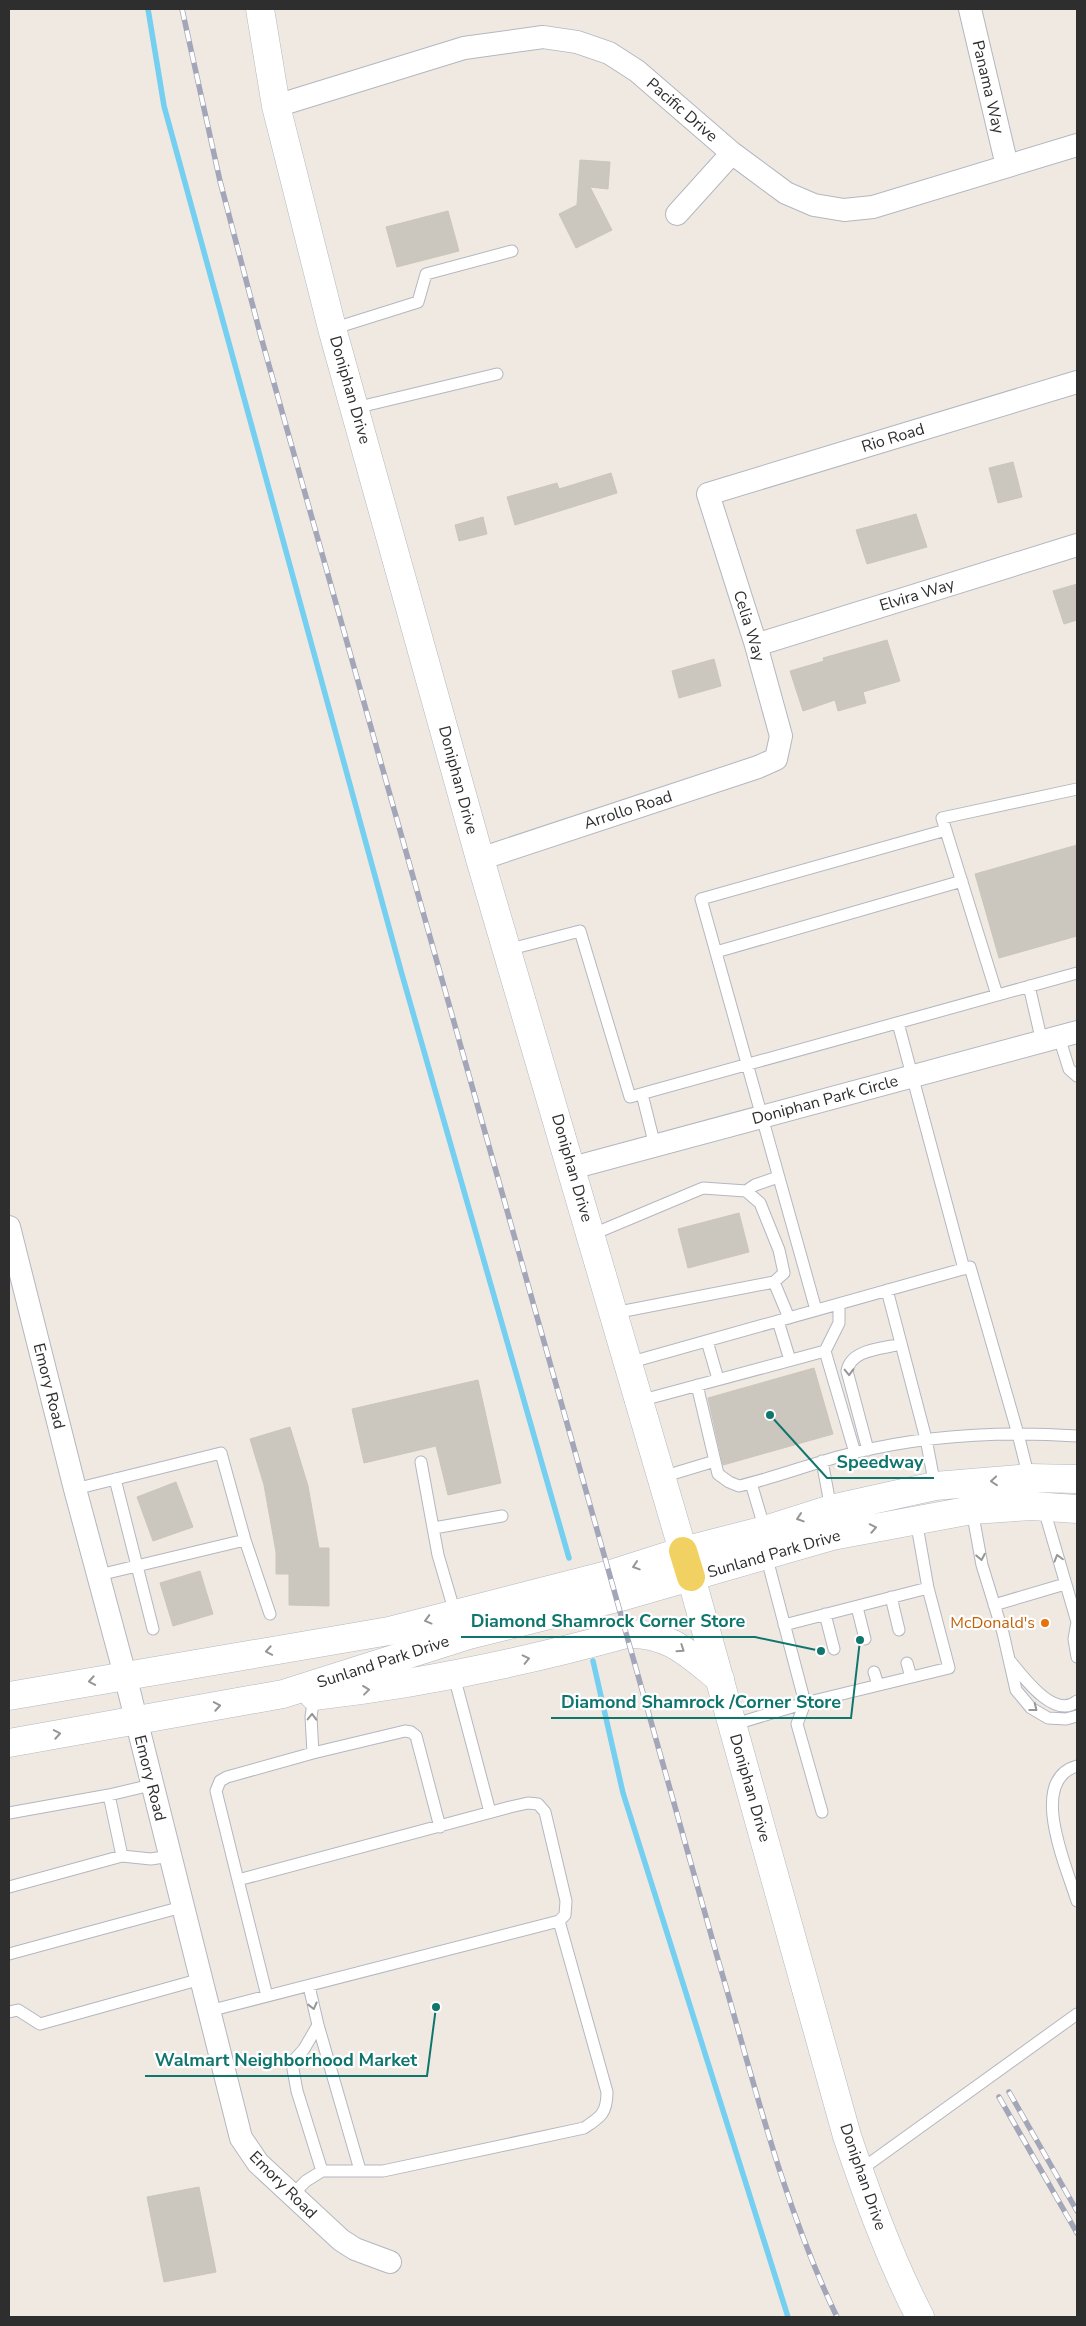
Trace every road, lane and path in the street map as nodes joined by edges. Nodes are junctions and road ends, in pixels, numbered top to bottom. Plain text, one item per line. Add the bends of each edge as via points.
1 (260, 9) edge
2 (970, 9) edge
3 (276, 106) junction
4 (1077, 145) edge
5 (732, 153) junction
6 (1006, 166) junction
7 (677, 214) dead end
8 (512, 251) dead end
9 (332, 329) junction
10 (497, 374) dead end
11 (1077, 382) edge
12 (355, 408) junction
13 (708, 494) joint
14 (1077, 545) edge
15 (756, 645) junction
16 (776, 759) joint
17 (1077, 789) edge
18 (946, 830) junction
19 (480, 859) junction
20 (962, 881) junction
21 (507, 950) junction
22 (716, 952) junction
23 (1077, 973) edge
24 (1028, 986) junction
25 (997, 995) junction
26 (898, 1023) junction
27 (1060, 1037) edge
28 (747, 1065) junction
29 (1077, 1076) edge
30 (912, 1077) junction
31 (642, 1094) junction
32 (761, 1117) junction
33 (655, 1146) junction
34 (572, 1168) junction
35 (778, 1177) junction
36 (746, 1191) junction
37 (9, 1227) edge
38 (591, 1234) junction
39 (804, 1268) junction
40 (964, 1269) junction
41 (784, 1273) junction
42 (774, 1282) junction
43 (887, 1290) junction
44 (839, 1304) junction
45 (816, 1310) junction
46 (614, 1313) junction
47 (783, 1319) junction
48 (707, 1341) junction
49 (901, 1344) junction
50 (825, 1351) junction
51 (790, 1360) junction
52 (628, 1363) junction
53 (718, 1379) junction
54 (697, 1385) junction
55 (638, 1401) junction
56 (1018, 1434) junction
57 (1077, 1436) edge
58 (926, 1440) junction
59 (868, 1450) junction
60 (854, 1452) junction
61 (715, 1461) junction
62 (822, 1461) junction
63 (421, 1462) dead end
64 (660, 1478) junction
65 (1028, 1478) junction
66 (115, 1479) junction
67 (1077, 1479) edge
68 (751, 1483) junction
69 (935, 1486) junction
70 (75, 1488) junction
71 (1043, 1506) junction
72 (831, 1509) junction
73 (1077, 1509) edge
74 (972, 1510) junction
75 (502, 1516) dead end
76 (916, 1520) junction
77 (434, 1528) junction
78 (245, 1540) junction
79 (765, 1542) junction
80 (683, 1551) junction
81 (136, 1566) junction
82 (99, 1575) junction
83 (691, 1577) junction
84 (1065, 1584) junction
85 (928, 1588) junction
86 (891, 1598) junction
87 (994, 1605) junction
88 (857, 1607) junction
89 (455, 1613) junction
90 (270, 1614) dead end
91 (825, 1614) junction
92 (1077, 1622) edge
93 (784, 1625) junction
94 (153, 1629) dead end
95 (899, 1630) dead end
96 (865, 1639) dead end
97 (834, 1649) dead end
98 (1077, 1657) edge
99 (1009, 1661) junction
100 (907, 1663) dead end
101 (874, 1672) dead end
102 (125, 1675) junction
103 (454, 1676) junction
104 (911, 1677) junction
105 (720, 1679) junction
106 (878, 1685) junction
107 (315, 1689) junction
108 (9, 1696) edge
109 (1077, 1701) edge
110 (805, 1703) junction
111 (1077, 1716) edge
112 (135, 1720) junction
113 (732, 1725) junction
114 (9, 1743) edge
115 (313, 1753) junction
116 (1077, 1766) edge
117 (151, 1785) junction
118 (109, 1795) junction
119 (490, 1812) junction
120 (822, 1812) dead end
121 (9, 1813) edge
122 (440, 1827) junction
123 (122, 1856) junction
124 (170, 1856) junction
125 (238, 1880) junction
126 (9, 1886) edge
127 (1077, 1901) edge
128 (182, 1907) junction
129 (559, 1921) junction
130 (9, 1954) edge
131 (201, 1979) junction
132 (309, 1986) junction
133 (267, 1996) junction
134 (208, 2011) junction
135 (9, 2012) edge
136 (1077, 2014) edge
137 (318, 2025) junction
138 (360, 2170) junction
139 (322, 2171) junction
140 (859, 2171) junction
141 (292, 2195) junction
142 (390, 2262) dead end
143 (920, 2317) edge

1 - 3 main road, Doniphan Drive
2 - 6 street, Panama Way
3 - 5 street, Pacific Drive via 464,48 543,37 577,42 610,53 637,71
3 - 9 main road, Doniphan Drive
4 - 6 street, Pacific Drive
5 - 6 street, Pacific Drive via 786,193 814,205 844,210 873,207
5 - 7 street
8 - 9 lane via 426,274 418,302
9 - 12 main road, Doniphan Drive
10 - 12 lane
11 - 13 street, Rio Road
12 - 19 main road, Doniphan Drive
13 - 15 street, Celia Way
14 - 15 street, Elvira Way
15 - 16 street, Celia Way via 780,736
16 - 19 street, Arrollo Road
17 - 18 lane via 942,818
18 - 20 lane
18 - 22 lane via 702,899
19 - 21 main road, Doniphan Drive
20 - 22 lane
20 - 25 lane
21 - 31 lane via 580,931 630,1097
21 - 34 main road, Doniphan Drive
22 - 28 lane
23 - 24 lane
24 - 25 lane
24 - 27 lane
25 - 26 lane
26 - 28 lane
26 - 30 lane
27 - 29 lane via 1068,1069
27 - 30 street, Doniphan Park Circle
28 - 31 lane
28 - 32 lane
30 - 32 street, Doniphan Park Circle
30 - 40 lane
31 - 33 lane
32 - 33 street, Doniphan Park Circle
32 - 35 lane
33 - 34 street, Doniphan Park Circle
34 - 38 main road, Doniphan Drive
35 - 36 lane
35 - 39 lane
36 - 38 lane via 703,1188
36 - 41 lane via 760,1203 779,1250
37 - 70 street, Emory Road
38 - 46 main road, Doniphan Drive
39 - 41 lane
39 - 45 lane
40 - 43 lane
40 - 56 lane via 970,1267
41 - 42 lane
42 - 46 lane
42 - 47 lane
43 - 44 lane
43 - 49 lane
44 - 45 lane
44 - 50 lane via 839,1323
45 - 47 lane
46 - 52 main road, Doniphan Drive
47 - 48 lane
47 - 51 lane
48 - 52 lane
48 - 53 lane
49 - 58 lane
49 -> 59 lane via 856,1355 848,1365
50 - 51 lane
50 - 60 lane
51 - 53 lane
52 - 55 main road, Doniphan Drive
53 - 54 lane
54 - 55 lane
54 - 61 lane
55 - 64 main road, Doniphan Drive
56 - 57 lane
56 - 58 lane
56 - 65 lane
58 - 59 lane
58 - 69 lane
59 - 60 lane
60 - 62 lane
61 - 64 lane
61 - 68 lane via 722,1479 739,1486
62 - 68 lane
62 - 72 lane
63 - 77 lane
64 - 80 main road, Doniphan Drive
65 - 67 main road, Sunland Park Drive
65 -> 69 main road, Sunland Park Drive
66 - 70 lane
66 - 78 lane via 221,1453
66 - 81 lane
68 - 79 lane
69 - 72 main road, Sunland Park Drive
70 - 82 street, Emory Road
71 - 73 main road, Sunland Park Drive
71 - 74 main road, Sunland Park Drive
84 -> 71 lane
72 -> 79 main road, Sunland Park Drive
74 - 76 main road, Sunland Park Drive
74 -> 87 lane via 982,1565
75 - 77 lane
79 -> 76 main road, Sunland Park Drive via 832,1536
76 - 85 lane
77 - 89 lane via 438,1555
78 - 81 lane
78 - 90 lane
79 - 80 main road, Sunland Park Drive
79 - 83 main road, Sunland Park Drive
79 - 93 lane
80 - 83 main road, Doniphan Drive
80 -> 89 main road, Sunland Park Drive via 611,1574
81 - 82 lane
81 - 94 lane
82 - 102 street, Emory Road
83 - 105 main road, Doniphan Drive
83 - 107 main road, Sunland Park Drive via 469,1635
84 - 87 lane
84 - 92 lane
85 - 86 lane
85 - 104 lane via 949,1668
86 - 88 lane
86 - 95 lane
87 - 99 lane
88 - 91 lane
88 - 96 lane
89 -> 102 main road, Sunland Park Drive via 389,1631
91 - 93 lane
91 - 97 lane
92 - 98 lane via 1074,1639
93 - 110 lane
99 - 109 lane via 1032,1687 1049,1700 1061,1707 1069,1707
99 -> 111 lane via 1016,1690 1031,1708 1048,1718
100 - 104 lane
101 - 106 lane
102 -> 108 main road, Sunland Park Drive
102 - 112 street, Emory Road
103 -> 105 main road via 626,1634 643,1633 670,1641
107 -> 103 main road via 373,1689
103 - 119 lane
104 - 106 lane
105 - 113 main road, Doniphan Drive
106 - 110 lane via 844,1687
112 -> 107 main road
115 -> 107 lane via 311,1717
110 - 113 lane
110 - 120 lane via 797,1724
114 -> 112 main road
112 - 117 street, Emory Road
113 - 140 main road, Doniphan Drive
115 - 122 lane via 412,1732 416,1736
115 - 125 lane via 226,1776 220,1781 216,1791
116 - 127 lane via 1059,1777 1053,1789 1052,1814
117 - 118 lane
117 - 124 street, Emory Road
118 - 121 lane
118 - 123 lane
119 - 122 lane
119 - 129 lane via 528,1803 538,1804 545,1812 566,1901 565,1915
122 - 125 lane
123 - 124 lane via 151,1859
123 - 126 lane
124 - 128 street, Emory Road
125 - 133 lane
128 - 130 lane
128 - 131 street, Emory Road
129 - 132 lane
129 - 138 lane via 608,2092 607,2106 600,2118 584,2128 383,2171
131 - 134 street, Emory Road
131 - 135 lane via 40,2024 18,2010
132 - 133 lane
132 -> 137 lane
133 - 134 lane
134 - 141 street, Emory Road via 241,2138 258,2164
136 - 140 lane
137 - 138 lane
137 - 139 lane via 295,2059 293,2069 296,2091
138 - 139 lane
139 - 141 lane
140 - 143 main road, Doniphan Drive via 887,2246
141 - 142 street, Emory Road via 341,2240

